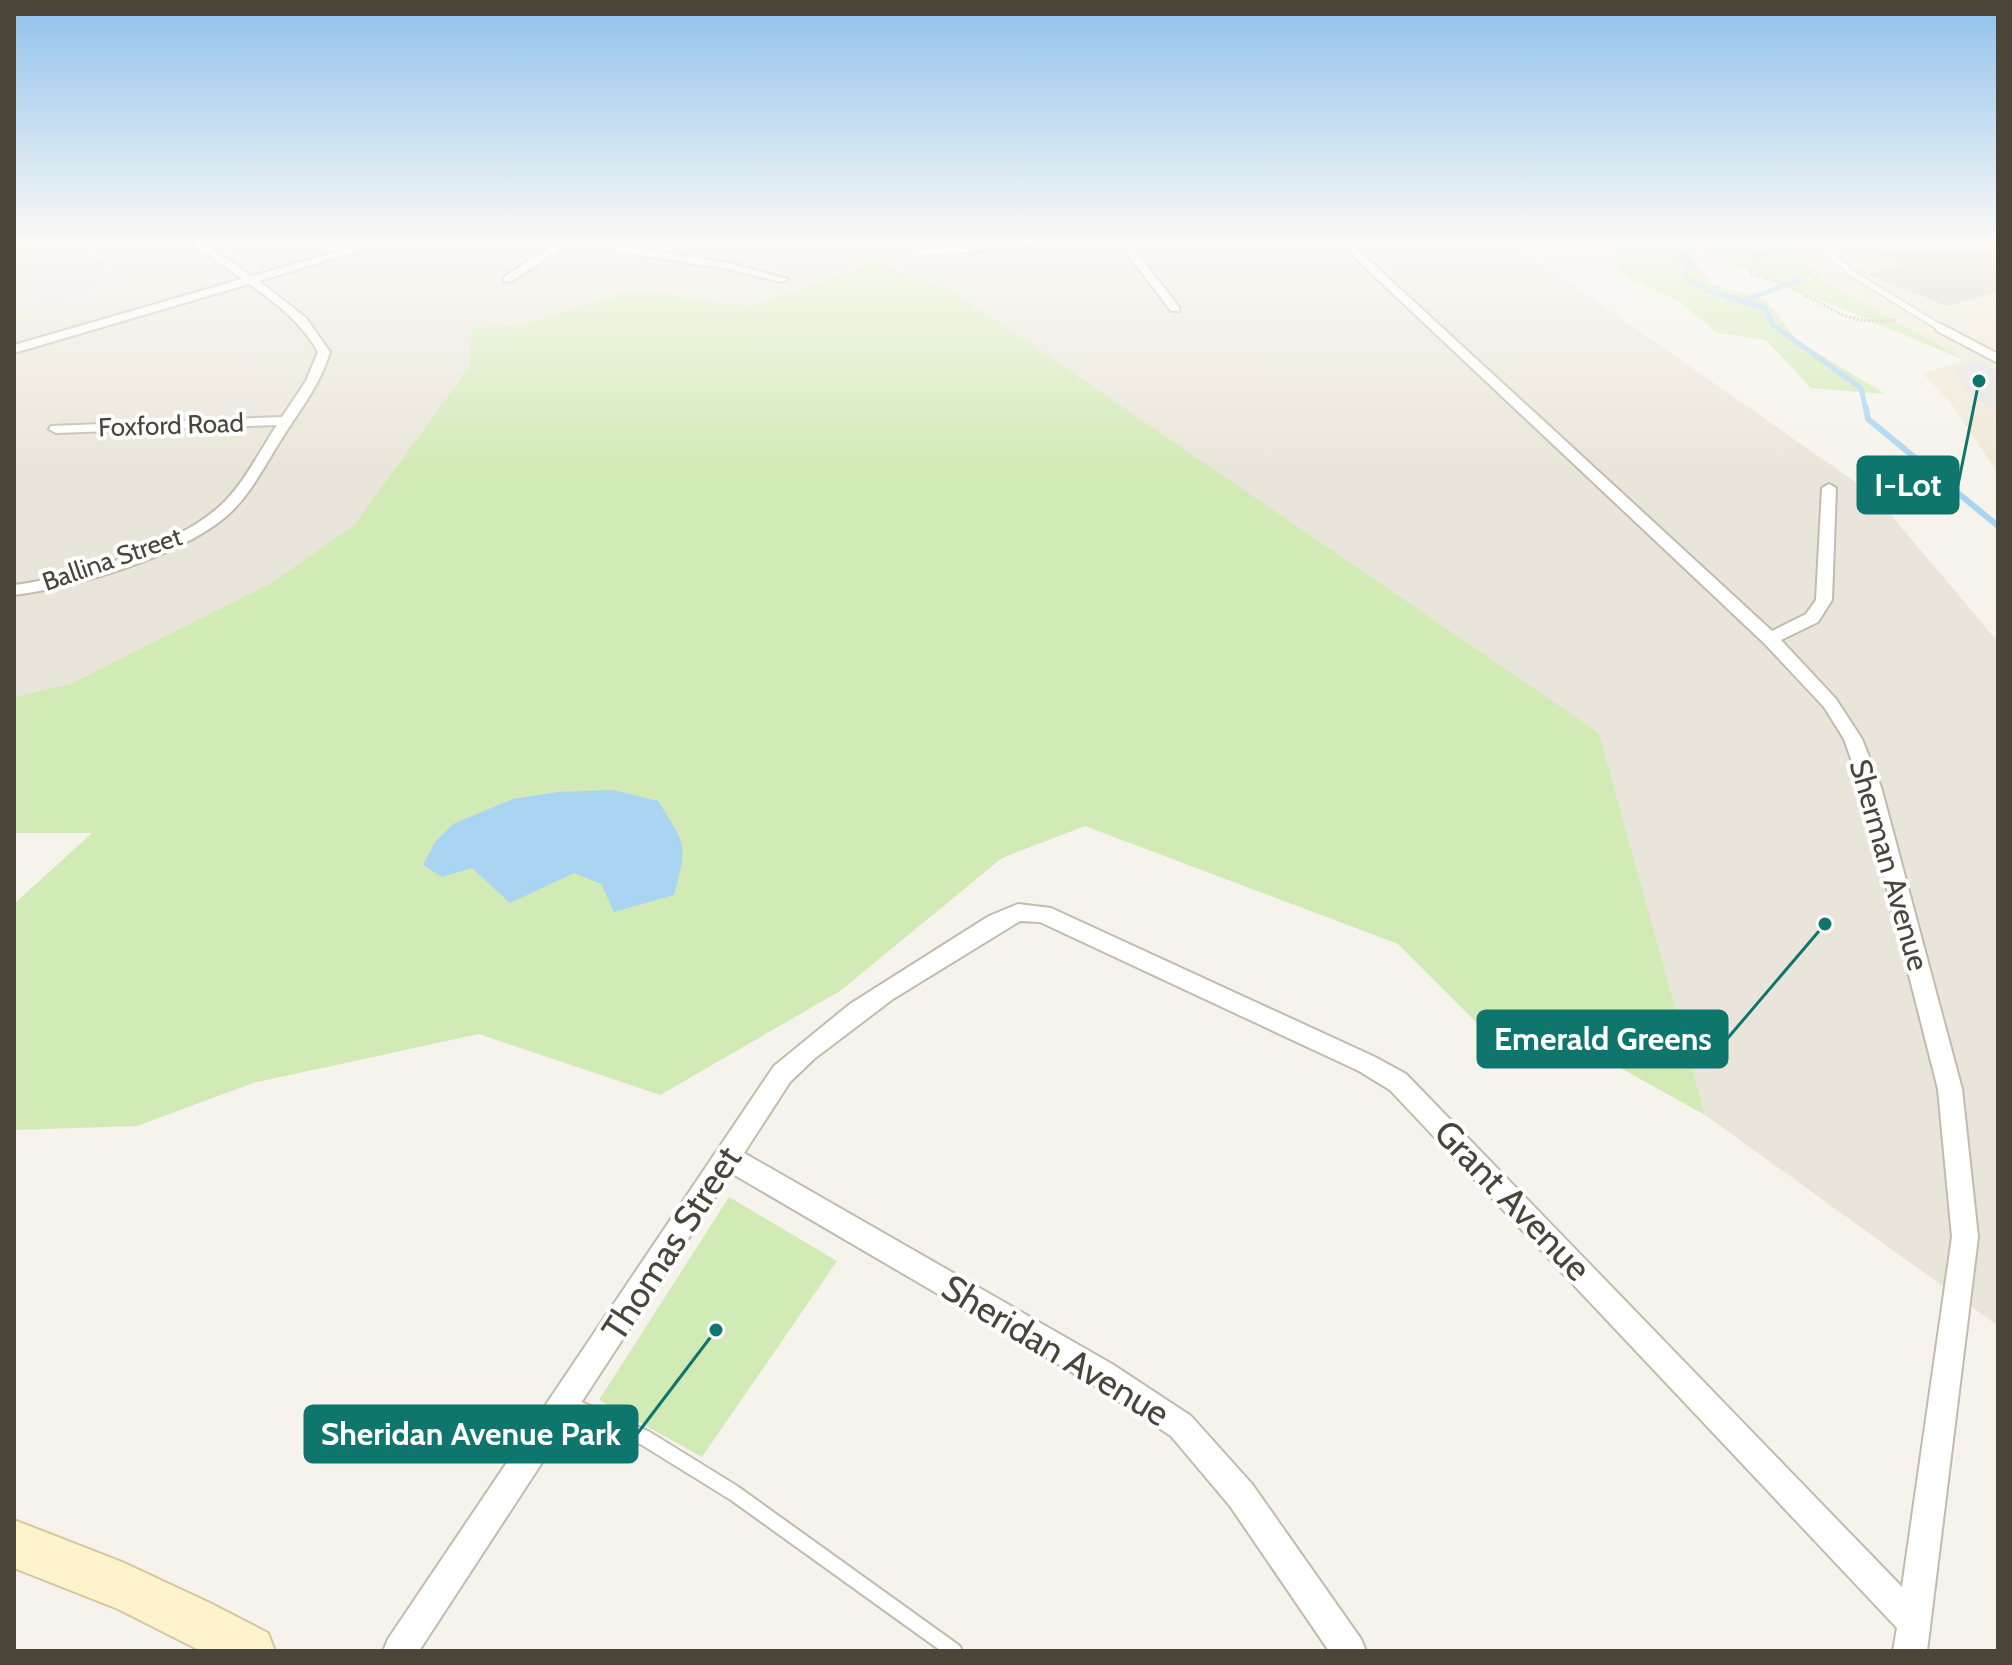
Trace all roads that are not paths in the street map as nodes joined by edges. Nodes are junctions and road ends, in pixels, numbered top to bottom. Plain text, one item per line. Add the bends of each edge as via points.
1 (122, 318) edge
2 (299, 318) edge
3 (1425, 318) edge
4 (1924, 318) edge
5 (1941, 328) joint
6 (14, 349) edge
7 (1998, 359) edge
8 (286, 421) junction
9 (56, 429) dead end
10 (1829, 488) dead end
11 (14, 590) edge
12 (1770, 639) junction
13 (1018, 912) joint
14 (728, 1158) junction
15 (565, 1403) junction
16 (14, 1544) edge
17 (1914, 1623) junction
18 (250, 1651) edge
19 (400, 1651) edge
20 (954, 1651) edge
21 (1349, 1651) edge
22 (1910, 1651) edge

1 - 6 street
2 - 8 street, Ballina Street via 324,352
3 - 12 street, Sherman Avenue
4 - 5 lane
5 - 7 street
8 - 9 street, Foxford Road
8 - 11 street, Ballina Street via 230,502 192,532 84,574
10 - 12 street via 1824,600 1812,618
12 - 17 street, Sherman Avenue via 1830,703 1853,739 1871,787 1950,1089 1965,1237
13 - 14 street, Thomas Street via 806,1049 782,1074
13 - 17 street, Grant Avenue via 1043,914 1398,1082
14 - 15 street, Thomas Street
14 - 21 street, Sheridan Avenue via 1102,1374 1181,1426 1241,1495
15 - 19 street, Thomas Street
15 - 20 lane via 645,1438 734,1493
16 - 18 street via 85,1569
17 - 22 street, Sherman Avenue

